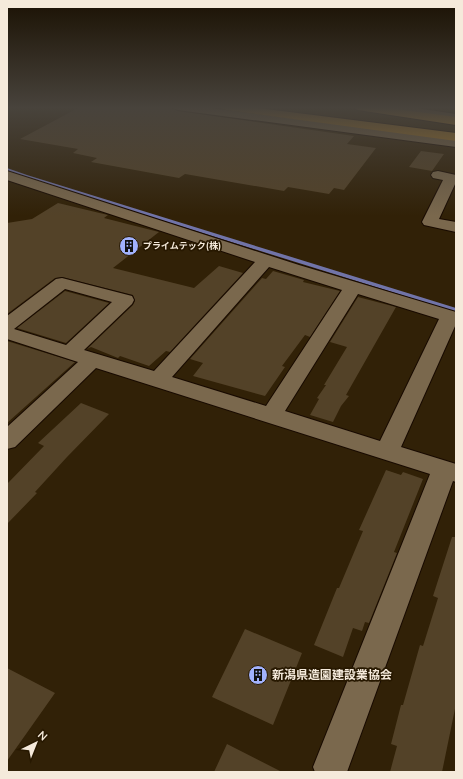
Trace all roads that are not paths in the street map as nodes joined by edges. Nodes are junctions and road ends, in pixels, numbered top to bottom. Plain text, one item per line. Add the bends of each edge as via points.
1 (7, 175) edge
2 (438, 175) dead end
3 (456, 227) edge
4 (266, 260) junction
5 (353, 287) junction
6 (453, 317) edge
7 (8, 333) edge
8 (70, 352) junction
9 (93, 359) junction
10 (159, 379) junction
11 (271, 414) junction
12 (7, 441) edge
13 (387, 451) junction
14 (451, 471) edge
15 (331, 767) dead end

1 - 4 street
2 - 3 street via 451,178 430,222
4 - 5 street
4 - 10 street
5 - 6 street
5 - 11 street
6 - 13 street
7 - 8 street
7 - 8 street via 62,283 125,300
8 - 9 street
9 - 10 street
9 - 12 street
10 - 11 street
11 - 13 street
13 - 14 street
14 - 15 street

